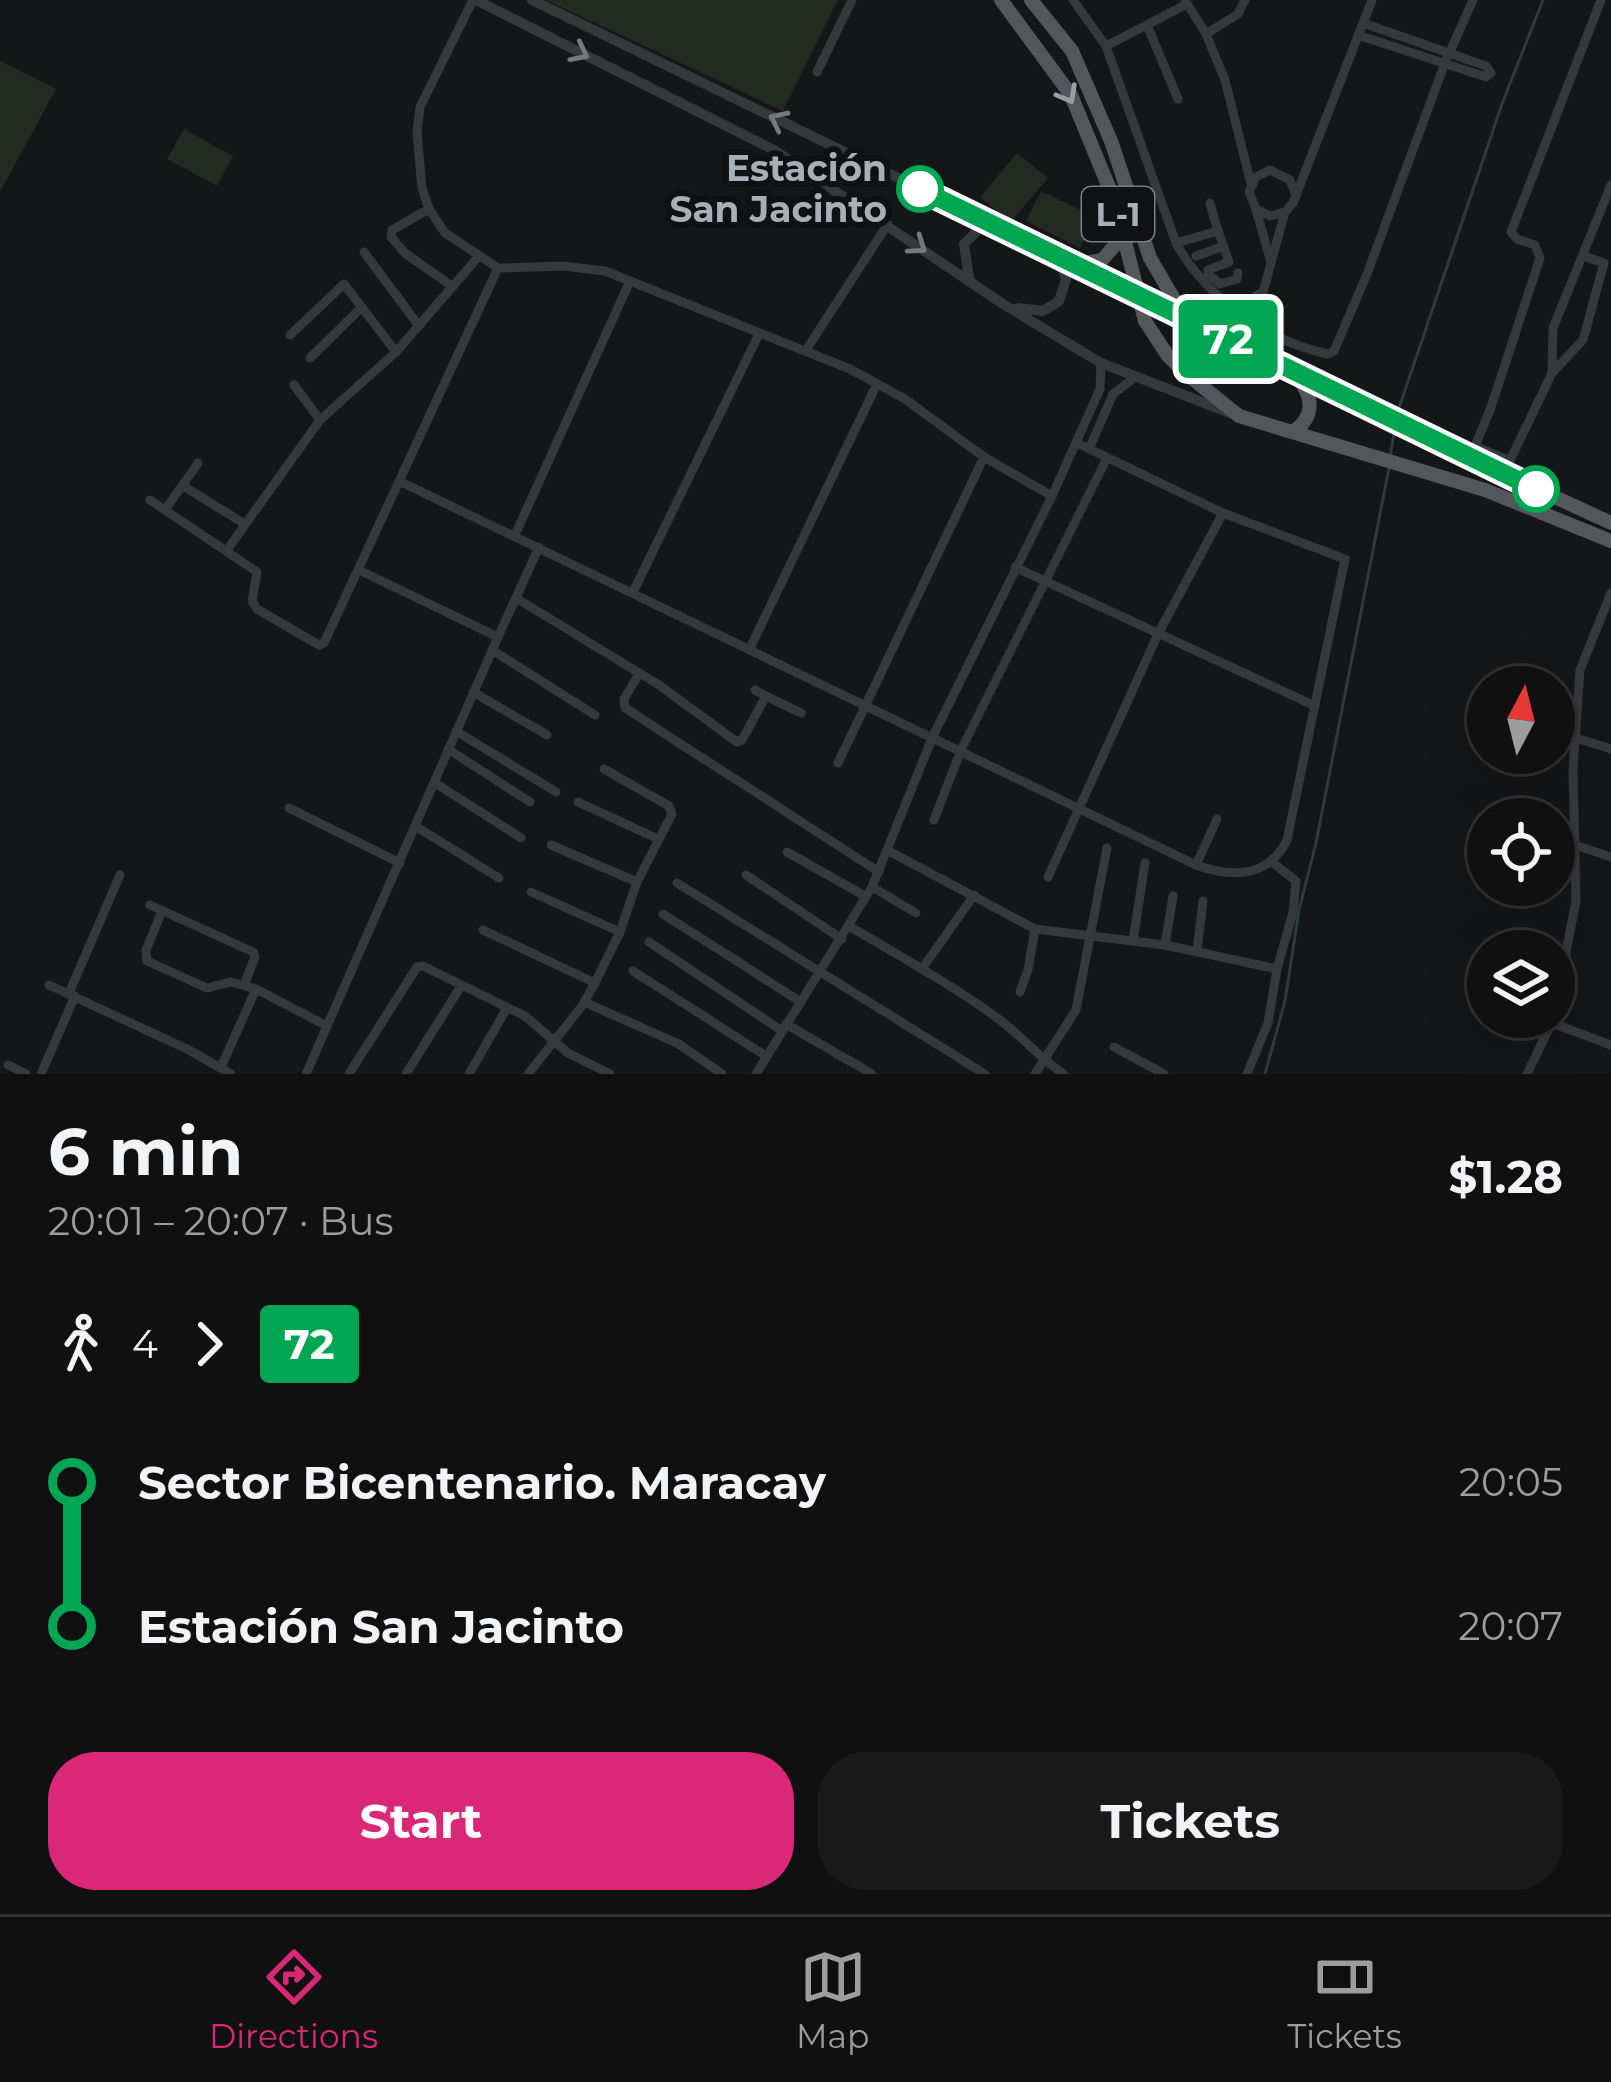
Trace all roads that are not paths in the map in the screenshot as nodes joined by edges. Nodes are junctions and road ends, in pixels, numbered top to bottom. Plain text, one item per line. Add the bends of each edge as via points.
1 (474, 0) edge
2 (532, 0) edge
3 (852, 0) edge
4 (1001, 0) edge
5 (1031, 0) edge
6 (1073, 0) edge
7 (1246, 0) edge
8 (1372, 0) edge
9 (1473, 0) edge
10 (1601, 0) edge
11 (1186, 2) edge
12 (1363, 23) junction
13 (1147, 25) junction
14 (1206, 34) junction
15 (1358, 35) junction
16 (1106, 46) junction
17 (1447, 58) junction
18 (817, 72) dead end
19 (1178, 99) dead end
20 (1242, 153) junction
21 (1308, 166) junction
22 (1262, 172) junction
23 (1290, 179) junction
24 (1251, 184) junction
25 (1611, 185) edge
26 (1295, 193) junction
27 (1210, 203) dead end
28 (1607, 207) edge
29 (429, 209) junction
30 (1256, 209) junction
31 (1285, 212) junction
32 (888, 224) junction
33 (1003, 229) junction
34 (1218, 231) junction
35 (1123, 237) junction
36 (1176, 243) junction
37 (1223, 246) junction
38 (364, 252) dead end
39 (1058, 255) junction
40 (479, 256) junction
41 (1196, 256) dead end
42 (1583, 256) junction
43 (1271, 262) junction
44 (1079, 264) junction
45 (1607, 264) edge
46 (498, 268) junction
47 (1238, 273) dead end
48 (630, 280) junction
49 (970, 281) junction
50 (453, 287) junction
51 (1263, 292) junction
52 (1138, 295) junction
53 (1003, 304) junction
54 (362, 307) junction
55 (1234, 310) junction
56 (1185, 318) junction
57 (418, 326) junction
58 (1204, 327) junction
59 (1268, 328) junction
60 (759, 334) junction
61 (290, 335) dead end
62 (806, 350) junction
63 (395, 352) junction
64 (310, 358) dead end
65 (1101, 363) junction
66 (1552, 373) junction
67 (1295, 374) junction
68 (1188, 375) junction
69 (1134, 378) junction
70 (877, 384) junction
71 (294, 385) dead end
72 (1239, 416) junction
73 (320, 420) junction
74 (1293, 432) junction
75 (1079, 439) junction
76 (1091, 444) junction
77 (1473, 453) junction
78 (984, 457) junction
79 (1108, 458) junction
80 (198, 463) dead end
81 (1506, 468) junction
82 (398, 481) junction
83 (183, 486) junction
84 (1052, 496) junction
85 (149, 500) dead end
86 (165, 510) junction
87 (1223, 513) junction
88 (1611, 523) edge
89 (245, 524) junction
90 (514, 536) junction
91 (1611, 541) edge
92 (539, 547) junction
93 (227, 550) junction
94 (1015, 566) junction
95 (361, 571) junction
96 (1043, 580) junction
97 (633, 592) junction
98 (1611, 592) edge
99 (515, 598) junction
100 (1158, 634) junction
101 (498, 638) junction
102 (750, 648) junction
103 (492, 650) junction
104 (639, 674) junction
105 (473, 692) junction
106 (865, 703) junction
107 (1315, 706) junction
108 (801, 713) dead end
109 (595, 715) dead end
110 (456, 731) junction
111 (547, 735) dead end
112 (934, 736) junction
113 (1576, 738) junction
114 (448, 749) junction
115 (1611, 749) edge
116 (961, 750) junction
117 (838, 763) dead end
118 (604, 769) dead end
119 (435, 783) junction
120 (556, 792) dead end
121 (530, 802) dead end
122 (578, 802) dead end
123 (1077, 805) junction
124 (289, 808) dead end
125 (1217, 819) dead end
126 (934, 820) dead end
127 (417, 827) junction
128 (521, 838) dead end
129 (658, 839) junction
130 (551, 845) dead end
131 (1575, 845) junction
132 (1107, 848) dead end
133 (887, 850) junction
134 (788, 852) dead end
135 (1611, 857) edge
136 (400, 862) junction
137 (1272, 862) junction
138 (1145, 863) dead end
139 (1196, 865) junction
140 (879, 872) junction
141 (120, 875) dead end
142 (746, 875) dead end
143 (1048, 877) dead end
144 (499, 878) dead end
145 (638, 882) junction
146 (677, 883) dead end
147 (531, 892) dead end
148 (868, 892) junction
149 (974, 895) junction
150 (1173, 896) dead end
151 (1203, 901) dead end
152 (150, 905) dead end
153 (162, 911) junction
154 (916, 913) dead end
155 (663, 914) dead end
156 (849, 926) junction
157 (1035, 929) junction
158 (483, 930) dead end
159 (1570, 930) edge
160 (620, 932) junction
161 (1093, 938) junction
162 (842, 939) junction
163 (1133, 941) junction
164 (649, 942) dead end
165 (1165, 945) junction
166 (1197, 951) junction
167 (922, 969) junction
168 (1277, 969) junction
169 (633, 971) dead end
170 (821, 974) junction
171 (595, 983) junction
172 (49, 985) dead end
173 (461, 986) junction
174 (250, 987) junction
175 (1020, 992) dead end
176 (72, 995) junction
177 (584, 1002) junction
178 (801, 1002) junction
179 (507, 1008) junction
180 (327, 1026) junction
181 (784, 1027) junction
182 (1575, 1028) edge
183 (1544, 1038) edge
184 (553, 1041) junction
185 (1611, 1045) edge
186 (1114, 1047) dead end
187 (1045, 1062) junction
188 (8, 1066) dead end
189 (761, 1066) edge
190 (225, 1070) edge
191 (589, 1070) edge
192 (26, 1074) edge
193 (41, 1074) edge
194 (306, 1074) edge
195 (349, 1074) edge
196 (406, 1074) edge
197 (469, 1074) edge
198 (528, 1074) edge
199 (610, 1074) edge
200 (722, 1074) edge
201 (771, 1074) edge
202 (872, 1074) edge
203 (985, 1074) edge
204 (1034, 1074) edge
205 (1064, 1074) edge
206 (1164, 1074) edge
207 (1247, 1074) edge
208 (1527, 1074) edge

1 - 29 street via 420,107
1 -> 32 street via 774,149
33 -> 2 street
3 - 18 street
4 -> 35 main road, L-1 via 1071,95
5 - 56 main road, L-1 via 1072,51 1150,258
6 - 16 street
7 - 14 street
8 - 12 street
9 - 17 street
10 - 77 street via 1511,232 1540,251
11 - 13 street
11 - 14 street
12 - 15 street
12 - 17 street
13 - 16 street
13 - 19 street
14 - 20 street
15 - 17 street
15 - 21 street
16 - 36 street
17 - 59 street via 1334,351 1323,354
20 - 22 street
20 - 24 street
21 - 23 street
21 - 26 street
22 - 23 street
22 - 24 street
23 - 26 street
24 - 30 street
25 - 28 street
26 - 31 street
27 - 34 street
28 - 42 street
29 - 40 street via 445,233
29 - 50 street via 391,237
30 - 31 street
30 - 43 street
31 - 43 street
32 -> 49 street
32 - 62 street
33 - 39 street
33 - 49 street via 979,229 964,244
34 - 36 street
34 - 37 street
35 - 44 main road via 1102,260
35 - 52 main road, L-1
36 - 55 street
37 - 41 street
37 - 47 street via 1229,262 1208,274 1220,284
38 - 57 street
39 - 44 street
39 - 53 street via 1066,279 1054,307
40 - 46 street
40 - 50 street
42 - 45 street
42 - 66 street via 1552,328
43 - 51 street
44 - 52 street
45 - 66 street via 1583,340
46 - 48 street via 582,267
46 - 82 street
48 - 60 street
48 - 90 street
49 - 53 street
50 - 57 street
51 - 55 street
51 - 59 street
52 - 56 street
52 - 68 main road, L-1 via 1145,321
53 - 65 street
54 - 61 street via 344,284
54 - 63 street
54 - 64 street
55 - 59 street
56 - 58 main road
57 - 63 street
58 - 67 main road
58 - 68 main road via 1189,344
60 - 62 street
60 - 97 street
62 - 70 street
63 - 73 street
65 - 69 street
65 - 75 street via 1100,389
66 - 81 street
67 - 74 main road via 1311,409
67 - 77 main road
68 - 72 main road, L-1
69 - 72 street
69 - 76 street via 1113,394
70 - 78 street
70 - 102 street
71 - 73 street
72 - 74 main road, L-1
73 - 89 street
74 - 91 main road, L-1 via 1485,490
75 - 76 street
75 - 84 street
76 - 79 street
77 - 81 main road
78 - 84 street
78 - 106 street
79 - 87 street
79 - 96 street
80 - 83 street
81 - 88 main road
82 - 90 street
82 - 95 street
83 - 86 street
83 - 89 street
84 - 94 street
85 - 86 street
86 - 93 street
87 - 100 street
87 - 107 street via 1346,559
89 - 93 street
90 - 92 street
92 - 97 street
92 - 99 street
93 - 95 street via 257,572 257,609 319,645
94 - 96 street
94 - 112 street
95 - 101 street
96 - 100 street
96 - 116 street
97 - 102 street
98 - 113 street via 1580,670
99 - 101 street
99 - 104 street
100 - 107 street
100 - 123 street
101 - 103 street
102 - 106 street
103 - 105 street
103 - 109 street
104 - 108 street via 737,742 760,693
104 - 140 street via 623,699 626,708
105 - 110 street
105 - 111 street
106 - 112 street
106 - 117 street
107 - 137 street via 1287,840
110 - 114 street
110 - 120 street
112 - 116 street
112 - 133 street
113 - 115 street
113 - 131 street
114 - 119 street
114 - 121 street
116 - 123 street
116 - 126 street
118 - 129 street via 669,806
119 - 127 street
119 - 128 street
122 - 129 street
123 - 139 street
123 - 143 street
124 - 136 street
125 - 139 street
127 - 136 street
127 - 144 street
129 - 145 street
130 - 145 street
131 - 135 street
131 - 159 street
132 - 161 street
133 - 140 street
133 - 149 street
134 - 148 street
136 - 180 street
137 - 139 street via 1239,874
137 - 168 street via 1296,881
138 - 163 street
140 - 148 street
141 - 176 street
142 - 162 street
145 - 160 street
146 - 170 street
147 - 160 street
148 - 154 street
148 - 156 street
149 - 157 street
149 - 167 street
150 - 165 street
151 - 166 street
152 - 153 street
153 - 174 street via 253,952
153 - 174 street via 147,961 204,987
155 - 178 street
156 - 162 street
156 - 167 street
157 - 161 street
157 - 175 street
158 - 171 street
160 - 171 street
161 - 163 street
161 - 187 street via 1076,1010
162 - 170 street
163 - 165 street
164 - 181 street
165 - 166 street
166 - 168 street
167 - 187 street via 1015,1030
168 - 207 street via 1264,1037
169 - 189 street
170 - 178 street
170 - 203 street
171 - 177 street
172 - 176 street
173 - 179 street
173 - 195 street via 417,967
173 - 196 street
174 - 180 street
174 - 190 street
176 - 190 street
176 - 193 street
177 - 184 street
177 - 200 street via 679,1044
178 - 181 street
179 - 184 street
179 - 197 street
180 - 194 street
181 - 189 street
181 - 202 street
182 - 185 street
183 - 208 street
184 - 191 street
184 - 198 street
186 - 206 street
187 - 204 street
187 - 205 street
188 - 192 street
189 - 201 street
191 - 199 street

